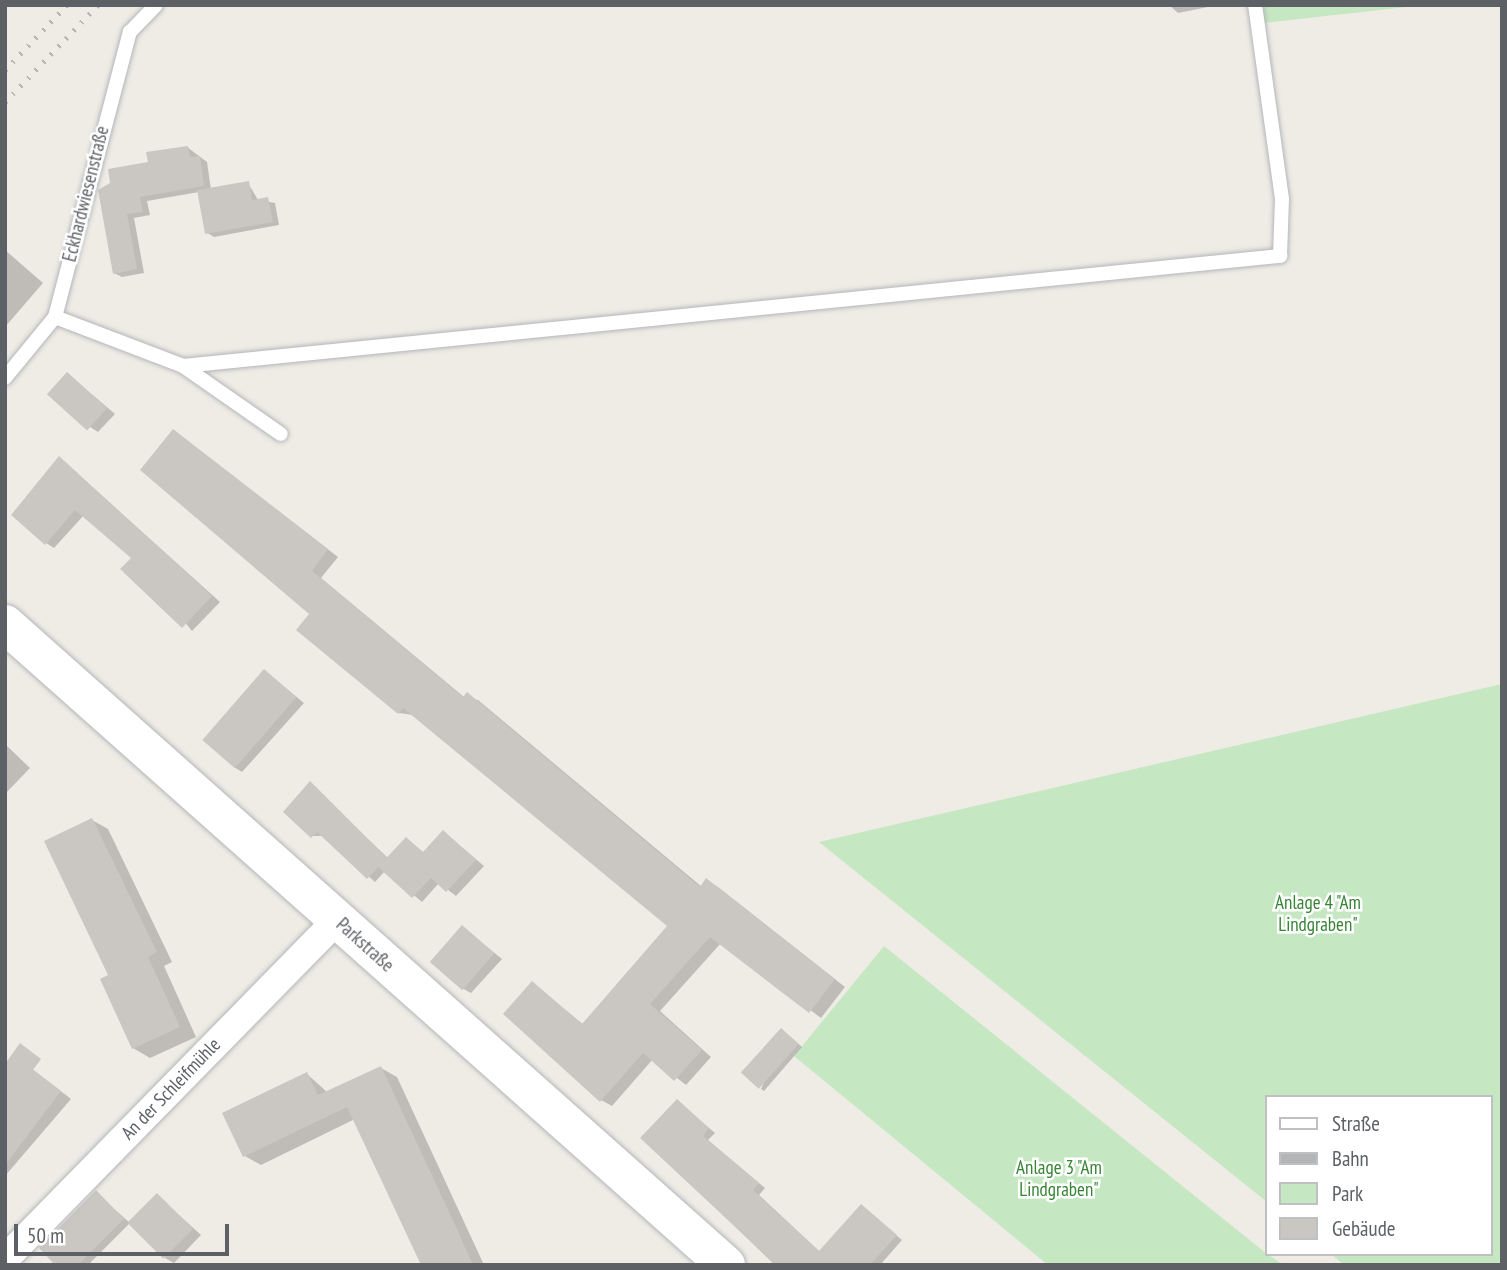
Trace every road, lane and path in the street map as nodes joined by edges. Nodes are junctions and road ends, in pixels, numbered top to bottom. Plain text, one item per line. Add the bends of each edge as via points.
1 (156, 5) edge
2 (1255, 5) edge
3 (55, 317) junction
4 (183, 366) junction
5 (5, 378) edge
6 (281, 434) dead end
7 (5, 624) edge
8 (337, 920) junction
9 (5, 1259) edge
10 (726, 1265) edge

1 - 3 lane, Eckhardwiesenstraße via 130,32
2 - 4 lane via 1282,199 1280,256
3 - 4 lane
3 - 5 lane, Eckhardwiesenstraße
4 - 6 lane
7 - 8 street, Parkstraße
8 - 9 street, An der Schleifmühle
8 - 10 street, Parkstraße

